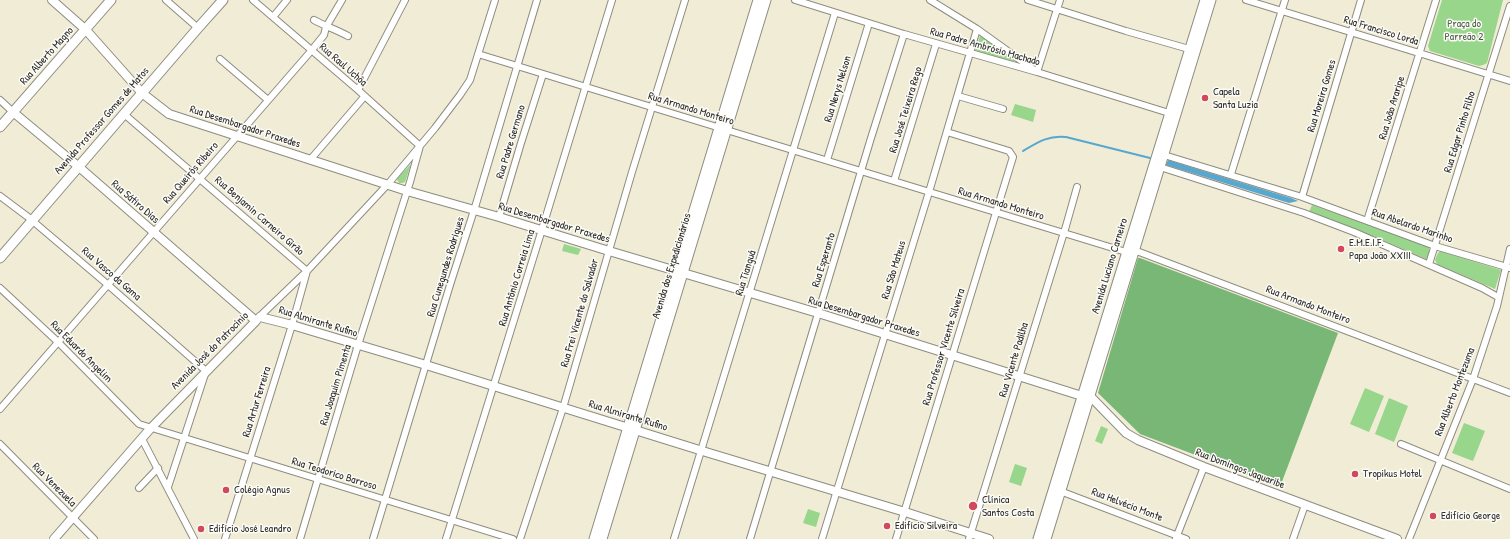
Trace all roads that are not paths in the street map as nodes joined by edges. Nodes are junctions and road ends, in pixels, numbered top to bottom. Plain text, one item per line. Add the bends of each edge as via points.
1 (52, 0) edge
2 (111, 0) edge
3 (166, 0) edge
4 (223, 0) edge
5 (254, 0) edge
6 (287, 0) edge
7 (342, 0) edge
8 (405, 0) edge
9 (495, 0) edge
10 (537, 0) edge
11 (612, 0) edge
12 (685, 0) edge
13 (758, 0) edge
14 (766, 0) edge
15 (795, 0) edge
16 (930, 0) edge
17 (1028, 0) edge
18 (1060, 0) edge
19 (1205, 0) edge
20 (1211, 0) edge
21 (1246, 0) edge
22 (1285, 0) edge
23 (1361, 0) edge
24 (1436, 0) edge
25 (1510, 6) edge
26 (1057, 9) junction
27 (1282, 11) junction
28 (835, 13) junction
29 (273, 17) junction
30 (314, 20) dead end
31 (869, 23) junction
32 (326, 27) junction
33 (198, 28) junction
34 (977, 29) junction
35 (86, 30) junction
36 (1351, 32) junction
37 (904, 34) junction
38 (348, 36) dead end
39 (936, 44) junction
40 (1189, 49) junction
41 (311, 51) junction
42 (970, 53) junction
43 (1419, 53) junction
44 (478, 54) junction
45 (220, 59) dead end
46 (517, 66) junction
47 (1037, 72) junction
48 (543, 74) junction
49 (1489, 74) junction
50 (1510, 81) edge
51 (585, 87) junction
52 (358, 90) junction
53 (142, 93) junction
54 (958, 96) junction
55 (364, 97) junction
56 (0, 100) edge
57 (268, 100) junction
58 (652, 107) junction
59 (1003, 109) dead end
60 (13, 112) junction
61 (124, 114) junction
62 (1169, 114) junction
63 (0, 127) edge
64 (722, 129) junction
65 (947, 132) junction
66 (237, 136) junction
67 (420, 146) junction
68 (793, 151) junction
69 (310, 160) junction
70 (827, 160) junction
71 (1160, 160) junction
72 (79, 167) junction
73 (861, 172) junction
74 (1231, 174) junction
75 (200, 178) junction
76 (894, 181) junction
77 (388, 184) junction
78 (1077, 187) dead end
79 (407, 191) junction
80 (929, 192) junction
81 (0, 196) edge
82 (1302, 197) junction
83 (1309, 200) junction
84 (474, 210) junction
85 (996, 212) junction
86 (1304, 213) junction
87 (499, 217) junction
88 (32, 221) junction
89 (1367, 221) junction
90 (542, 230) junction
91 (153, 232) junction
92 (1064, 234) junction
93 (1435, 246) junction
94 (1510, 249) edge
95 (609, 251) junction
96 (1130, 251) junction
97 (0, 258) edge
98 (1429, 264) junction
99 (1507, 268) edge
100 (307, 271) junction
101 (679, 272) junction
102 (107, 284) junction
103 (0, 288) edge
104 (750, 293) junction
105 (1498, 297) junction
106 (818, 314) junction
107 (258, 319) junction
108 (292, 325) junction
109 (885, 334) junction
110 (58, 342) junction
111 (358, 345) junction
112 (952, 356) junction
113 (426, 365) junction
114 (206, 371) junction
115 (1020, 376) junction
116 (1473, 379) junction
117 (493, 386) junction
118 (1510, 393) edge
119 (1086, 396) junction
120 (563, 408) junction
121 (0, 409) edge
122 (150, 429) junction
123 (631, 429) junction
124 (184, 438) junction
125 (142, 439) junction
126 (0, 444) edge
127 (1401, 444) dead end
128 (701, 451) junction
129 (1069, 451) junction
130 (250, 458) junction
131 (1440, 460) junction
132 (1204, 467) junction
133 (158, 468) junction
134 (770, 472) junction
135 (318, 479) junction
136 (168, 487) junction
137 (139, 488) dead end
138 (1510, 489) edge
139 (1060, 490) junction
140 (837, 492) junction
141 (385, 500) junction
142 (1305, 504) junction
143 (905, 512) junction
144 (72, 517) junction
145 (452, 520) junction
146 (970, 536) edge
147 (1176, 537) edge
148 (54, 539) edge
149 (94, 539) edge
150 (194, 539) edge
151 (225, 539) edge
152 (300, 539) edge
153 (373, 539) edge
154 (446, 539) edge
155 (513, 539) edge
156 (520, 539) edge
157 (594, 539) edge
158 (602, 539) edge
159 (674, 539) edge
160 (750, 539) edge
161 (822, 539) edge
162 (896, 539) edge
163 (989, 539) edge
164 (1038, 539) edge
165 (1046, 539) edge
166 (1186, 539) edge
167 (1293, 539) edge
168 (1397, 539) edge
169 (1409, 539) edge

1 - 35 street, Rua Desembargador Praxedes
2 - 35 main road, Rua Alberto Magno
3 - 33 street
4 - 33 main road, Avenida Professor Gomes de Matos
5 - 29 street, Rua Raul Uchôa
6 - 29 street
7 - 32 street, Rua Queirós Ribeiro
8 - 52 street
9 - 44 street, Avenida José do Patrocínio
10 - 46 street, Rua Cunegundes Rodrigues
11 - 51 street, Rua Antônio Correia Lima
12 - 58 street, Rua Frei Vicente do Salvador
13 - 64 main road, Avenida dos Expedicionários
14 - 64 main road, Avenida dos Expedicionários
15 - 28 street, Rua Padre Ambrósio Machado
16 - 34 street
17 - 26 street
18 - 26 street
19 - 40 main road, Avenida Luciano Carneiro
20 - 71 main road, Avenida Luciano Carneiro
21 - 27 street, Rua Francisco Lorda
22 - 27 street
23 - 36 street, Rua Moreira Gomes
24 - 43 street, Rua João Araripe
25 - 49 street, Rua Edgar Pinho Filho
26 - 40 street
26 - 47 street
27 - 36 street, Rua Francisco Lorda
27 - 74 street
28 - 31 street, Rua Padre Ambrósio Machado
28 - 68 street, Rua Tianguá
29 - 41 street, Rua Raul Uchôa
30 - 32 street
31 - 37 street, Rua Padre Ambrósio Machado
31 - 70 street, Rua Nerys Nelson
32 - 38 street
32 - 41 street, Rua Queirós Ribeiro via 324,35
33 - 53 main road, Avenida Professor Gomes de Matos
34 - 42 street, Rua São Mateus
34 - 47 street
35 - 53 street, Rua Desembargador Praxedes
35 - 60 main road, Rua Alberto Magno
36 - 43 street, Rua Francisco Lorda
36 - 82 street, Rua Moreira Gomes
37 - 39 street, Rua Padre Ambrósio Machado
37 - 73 street, Rua Esperanto
39 - 42 street, Rua Padre Ambrósio Machado
39 - 76 street, Rua José Teixeira Rego
40 - 62 main road, Avenida Luciano Carneiro
41 - 52 street, Rua Raul Uchôa
41 - 57 street, Rua Queirós Ribeiro
42 - 47 street, Rua Padre Ambrósio Machado
42 - 54 street, Rua São Mateus
43 - 49 street, Rua Francisco Lorda
43 - 89 street, Rua João Araripe
44 - 46 street, Rua Armando Monteiro
44 - 67 street, Avenida José do Patrocínio via 470,80
45 - 57 street
46 - 48 street, Rua Armando Monteiro
46 - 84 street, Rua Cunegundes Rodrigues
47 - 62 street, Rua Padre Ambrósio Machado
48 - 51 street, Rua Armando Monteiro
48 - 87 street, Rua Padre Germano
49 - 50 street, Rua Francisco Lorda
49 - 93 street, Rua Edgar Pinho Filho
51 - 58 street, Rua Armando Monteiro
51 - 90 street, Rua Antônio Correia Lima
52 - 55 street, Rua Raul Uchôa
53 - 61 main road, Avenida Professor Gomes de Matos
53 - 66 street, Rua Desembargador Praxedes via 169,114
54 - 59 street
54 - 65 street, Rua São Mateus
55 - 67 street, Rua Raul Uchôa
55 - 69 street
56 - 60 street, Rua Sátiro Dias
57 - 66 street, Rua Queirós Ribeiro
58 - 64 street, Rua Armando Monteiro
58 - 95 street, Rua Frei Vicente do Salvador
60 - 63 main road, Rua Alberto Magno
60 - 72 street, Rua Sátiro Dias
61 - 72 main road, Avenida Professor Gomes de Matos
61 - 75 street, Rua Benjamin Carneiro Girão
62 - 71 main road, Avenida Luciano Carneiro
64 - 68 street, Rua Armando Monteiro
64 - 101 main road, Avenida dos Expedicionários
65 - 80 street, Rua São Mateus
65 - 85 street, Rua Professor Vicente Silveira via 1009,151 1013,157
66 - 69 street, Rua Desembargador Praxedes
66 - 75 street, Rua Queirós Ribeiro
67 - 77 street, Avenida José do Patrocínio
67 - 79 street, Rua Joaquim Pimenta
68 - 70 street, Rua Armando Monteiro
68 - 104 street, Rua Tianguá
69 - 77 street, Rua Desembargador Praxedes
70 - 73 street, Rua Armando Monteiro
71 - 74 street, Rua Abelardo Marinho
71 - 86 street
71 - 96 main road, Avenida Luciano Carneiro
72 - 88 main road, Avenida Professor Gomes de Matos
72 - 91 street, Rua Sátiro Dias
73 - 76 street, Rua Armando Monteiro
73 - 106 street, Rua Esperanto
74 - 82 street, Rua Abelardo Marinho
75 - 91 street, Rua Queirós Ribeiro
75 - 100 street, Rua Benjamin Carneiro Girão
76 - 80 street, Rua Armando Monteiro
77 - 79 street, Rua Desembargador Praxedes
77 - 100 street, Avenida José do Patrocínio
78 - 92 street, Rua Vicente Padilha
79 - 84 street, Rua Desembargador Praxedes
79 - 111 street, Rua Joaquim Pimenta
80 - 85 street, Rua Armando Monteiro
80 - 109 street, Rua São Mateus
81 - 88 street, Rua Vasco da Gama
82 - 83 street, Rua Abelardo Marinho
83 - 86 street
83 - 89 street, Rua Abelardo Marinho
84 - 87 street, Rua Desembargador Praxedes
84 - 113 street, Rua Cunegundes Rodrigues
85 - 92 street, Rua Armando Monteiro
85 - 112 street, Rua Professor Vicente Silveira
86 - 98 street
87 - 90 street, Rua Desembargador Praxedes
88 - 97 main road, Avenida Professor Gomes de Matos
88 - 102 street, Rua Vasco da Gama
89 - 93 street, Rua Abelardo Marinho
90 - 95 street, Rua Desembargador Praxedes
90 - 117 street, Rua Antônio Correia Lima
91 - 102 street, Rua Queirós Ribeiro
91 - 107 street, Rua Sátiro Dias
92 - 96 street, Rua Armando Monteiro
92 - 115 street, Rua Vicente Padilha
93 - 98 street, Rua Edgar Pinho Filho
93 - 99 street, Rua Abelardo Marinho
94 - 99 street, Rua Alberto Montezuma
95 - 101 street, Rua Desembargador Praxedes
95 - 120 street, Rua Frei Vicente do Salvador
96 - 116 street, Rua Armando Monteiro
96 - 119 main road, Avenida Luciano Carneiro
98 - 105 street
99 - 105 street, Rua Alberto Montezuma
100 - 107 street, Avenida José do Patrocínio
100 - 108 street, Rua Artur Ferreira
101 - 104 street, Rua Desembargador Praxedes
101 - 123 main road, Avenida dos Expedicionários
102 - 110 street, Rua Queirós Ribeiro
102 - 114 street, Rua Vasco da Gama
103 - 110 street, Rua Eduardo Angelim
104 - 106 street, Rua Desembargador Praxedes
104 - 128 street, Rua Tianguá
105 - 116 street, Rua Alberto Montezuma
106 - 109 street, Rua Desembargador Praxedes
106 - 134 street, Rua Esperanto
107 - 108 street, Rua Almirante Rufino
107 - 114 street, Avenida José do Patrocínio
108 - 111 street, Rua Almirante Rufino
108 - 130 street, Rua Artur Ferreira
109 - 112 street, Rua Desembargador Praxedes
109 - 140 street, Rua São Mateus
110 - 121 street, Rua Queirós Ribeiro
110 - 122 street, Rua Eduardo Angelim via 139,424
111 - 113 street, Rua Almirante Rufino
111 - 135 street, Rua Joaquim Pimenta
112 - 115 street, Rua Desembargador Praxedes
112 - 143 street, Rua Professor Vicente Silveira
113 - 117 street, Rua Almirante Rufino
113 - 141 street, Rua Cunegundes Rodrigues
114 - 122 street, Avenida José do Patrocínio
114 - 124 street
115 - 119 street, Rua Desembargador Praxedes
115 - 146 street, Rua Vicente Padilha
116 - 118 street, Rua Armando Monteiro
116 - 131 street, Rua Alberto Montezuma
117 - 120 street, Rua Almirante Rufino
117 - 145 street, Rua Antônio Correia Lima
119 - 129 main road, Avenida Luciano Carneiro
119 - 132 street, Rua Domingos Jaguaribe via 1131,437
120 - 123 street, Rua Almirante Rufino
120 - 156 street, Rua Frei Vicente do Salvador
122 - 124 street, Rua Teodorico Barroso
122 - 125 street, Avenida José do Patrocínio
123 - 128 street, Rua Almirante Rufino
123 - 157 main road, Avenida dos Expedicionários
123 - 158 main road, Avenida dos Expedicionários
124 - 130 street, Rua Teodorico Barroso
124 - 136 street
125 - 133 street
125 - 144 street, Avenida José do Patrocínio
126 - 144 street, Rua Venezuela
127 - 131 street
128 - 134 street, Rua Almirante Rufino
128 - 159 street, Rua Tianguá
129 - 139 main road, Avenida Luciano Carneiro
129 - 164 main road, Avenida Luciano Carneiro
130 - 135 street, Rua Teodorico Barroso
130 - 151 street, Rua Artur Ferreira
131 - 138 street
131 - 169 street, Rua Alberto Montezuma
132 - 142 street, Rua Domingos Jaguaribe
132 - 147 street
133 - 136 street
133 - 137 street
134 - 140 street, Rua Almirante Rufino
134 - 160 street, Rua Esperanto
135 - 141 street, Rua Teodorico Barroso
135 - 152 street, Rua Joaquim Pimenta
136 - 150 street
139 - 147 street, Rua Helvécio Monte
139 - 165 main road, Avenida Luciano Carneiro
140 - 143 street, Rua Almirante Rufino
140 - 161 street, Rua São Mateus
141 - 145 street, Rua Teodorico Barroso
141 - 153 street, Rua Cunegundes Rodrigues
142 - 167 street
142 - 168 street, Rua Domingos Jaguaribe
143 - 146 street, Rua Almirante Rufino
143 - 162 street, Rua Professor Vicente Silveira
144 - 148 street, Avenida José do Patrocínio
144 - 149 street, Rua Venezuela
145 - 154 street, Rua Antônio Correia Lima
145 - 155 street, Rua Teodorico Barroso
146 - 163 street, Rua Almirante Rufino
147 - 166 street, Rua Helvécio Monte

